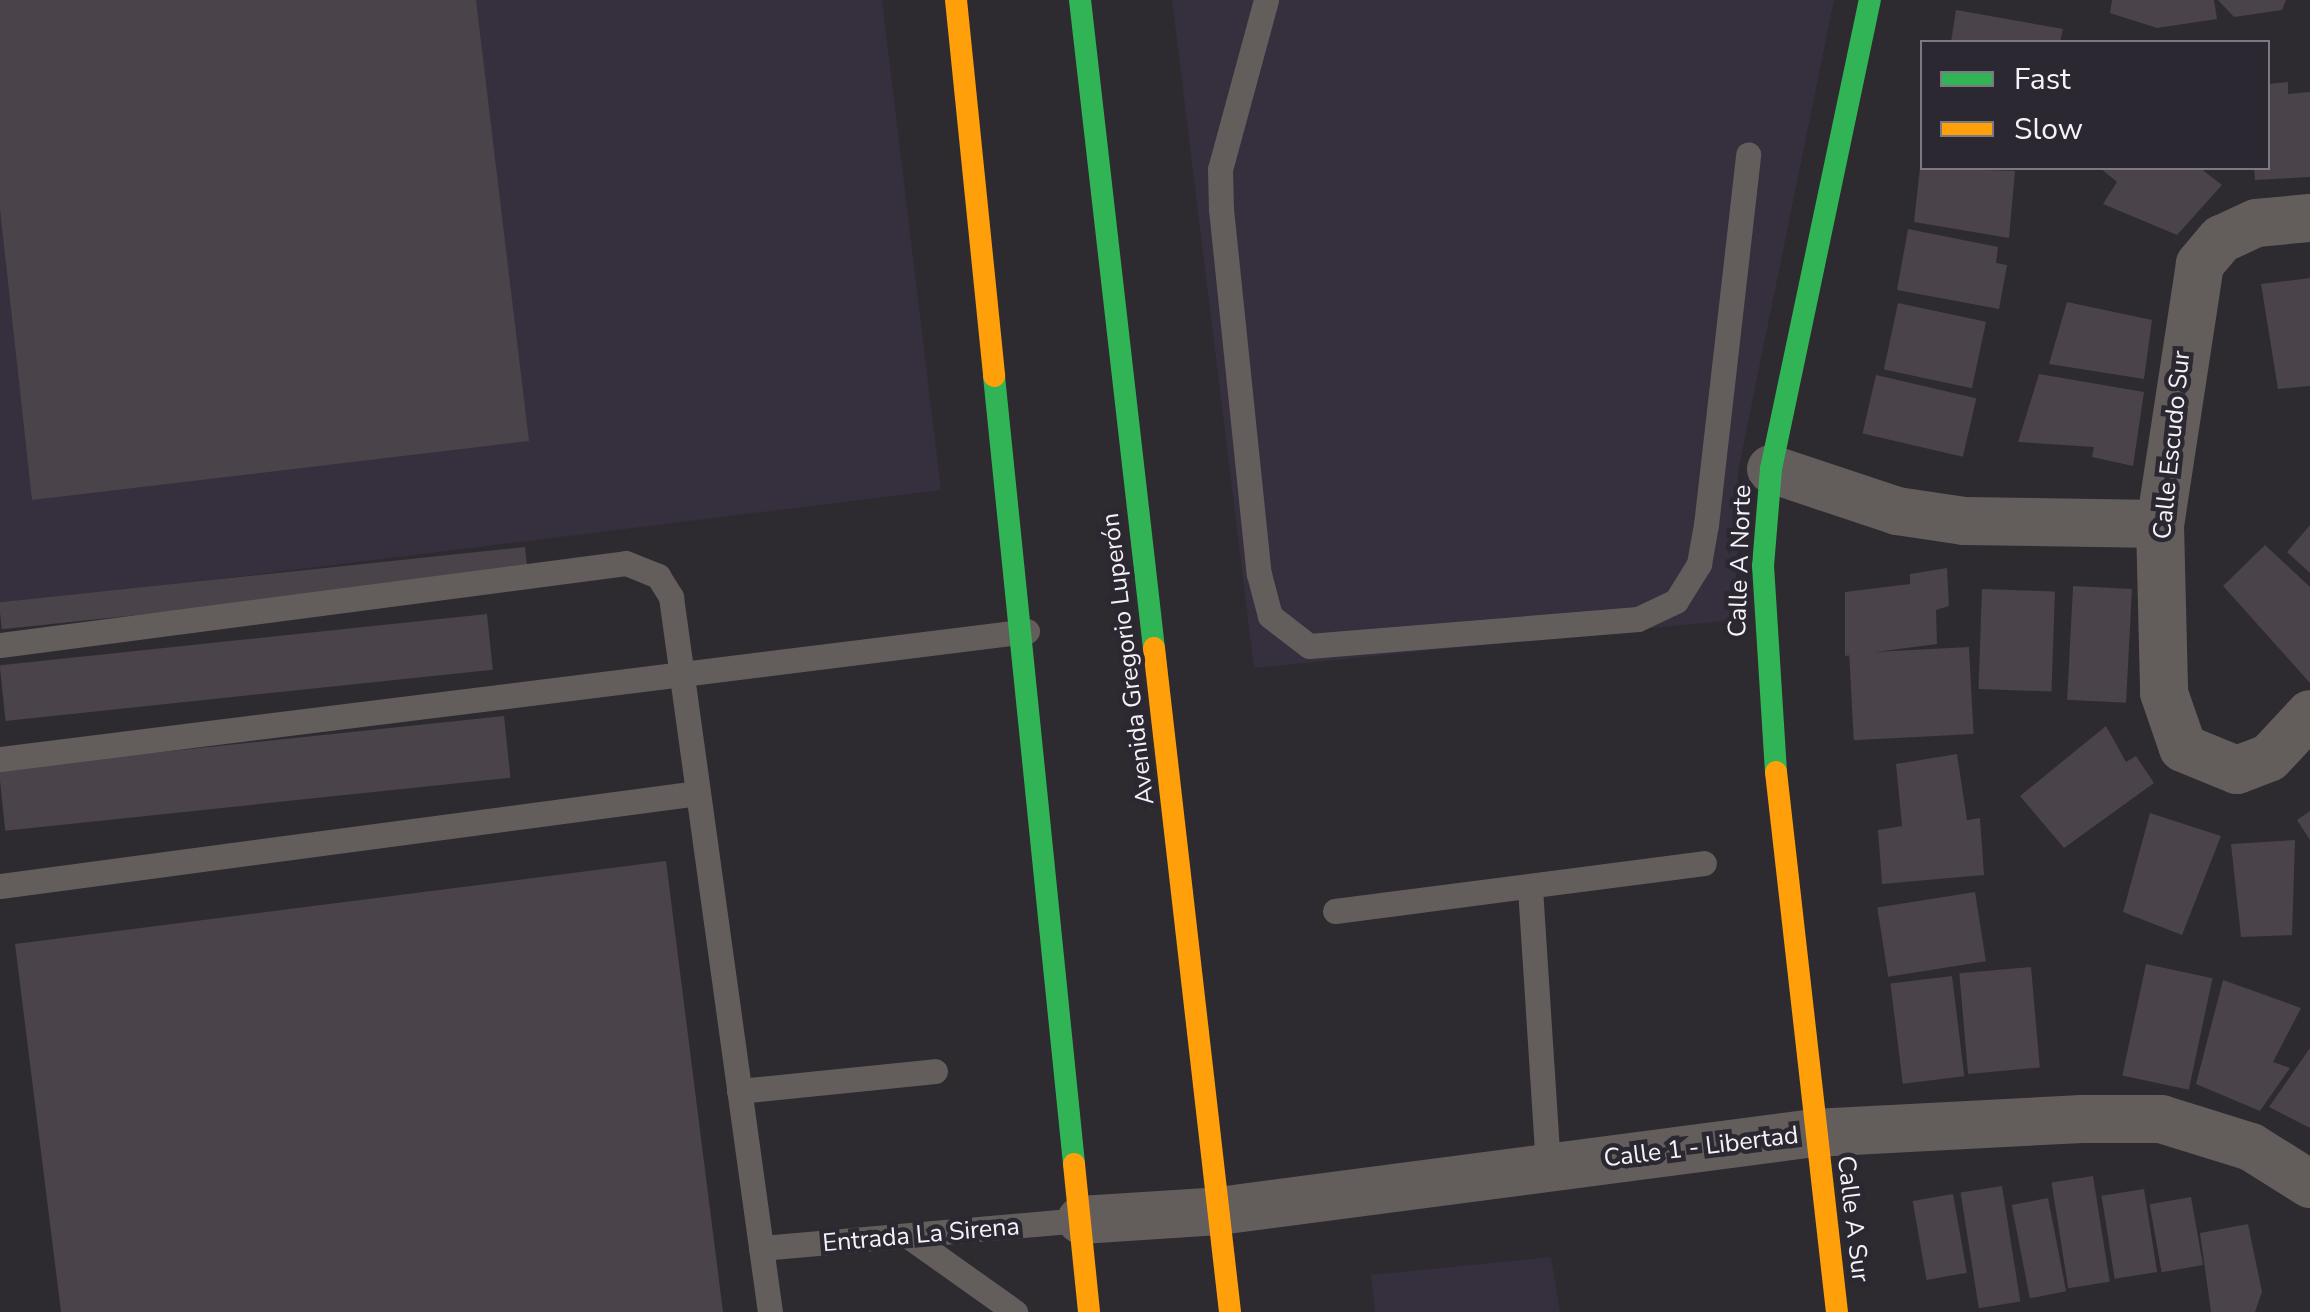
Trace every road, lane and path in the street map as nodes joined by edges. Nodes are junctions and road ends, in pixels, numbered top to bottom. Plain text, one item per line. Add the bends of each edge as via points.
1 (956, 0) edge
2 (1080, 0) edge
3 (1266, 0) edge
4 (1870, 0) edge
5 (1748, 154) dead end
6 (2310, 218) edge
7 (1770, 468) junction
8 (2160, 524) junction
9 (1027, 632) junction
10 (0, 645) edge
11 (681, 670) junction
12 (2310, 714) edge
13 (0, 759) edge
14 (698, 793) junction
15 (1704, 864) dead end
16 (0, 886) edge
17 (1530, 888) junction
18 (1335, 911) dead end
19 (934, 1071) dead end
20 (739, 1091) junction
21 (1814, 1132) junction
22 (1548, 1166) junction
23 (2310, 1184) edge
24 (1219, 1211) junction
25 (1080, 1220) junction
26 (911, 1238) junction
27 (761, 1248) junction
28 (770, 1312) edge
29 (1014, 1312) edge
30 (1089, 1312) edge
31 (1230, 1312) edge
32 (1838, 1312) edge

1 - 9 main road
2 - 24 main road, Avenida Gregorio Luperón
3 - 5 lane via 1220,169 1221,209 1259,574 1270,616 1309,646 1638,619 1676,601 1699,564 1706,526
4 - 7 main road, Calle A Norte
6 - 8 street, Calle Escudo Sur via 2256,223 2221,239 2200,264
7 - 8 street via 1896,511 1964,521
7 - 21 main road, Calle A Norte via 1765,668
8 - 12 street, Calle Escudo Sur via 2164,693 2184,748 2237,770 2270,758
9 - 11 lane
9 - 25 main road
10 - 11 lane via 626,563 658,576 671,597
11 - 13 lane
11 - 14 lane
14 - 16 lane
14 - 20 lane
15 - 17 lane
17 - 18 lane
17 - 22 lane
19 - 20 lane
20 - 27 lane
21 - 22 street, Calle 1 - Libertad
21 - 23 street, Calle 1 - Libertad via 2161,1119 2251,1147
21 - 32 main road, Calle A Sur
22 - 24 street, Calle 1 - Libertad
24 - 25 street, Calle 1 - Libertad
24 - 31 main road, Avenida Gregorio Luperón
25 - 26 lane, Entrada La Sirena
25 - 30 main road
26 - 27 lane, Entrada La Sirena
26 - 29 lane
27 - 28 lane

